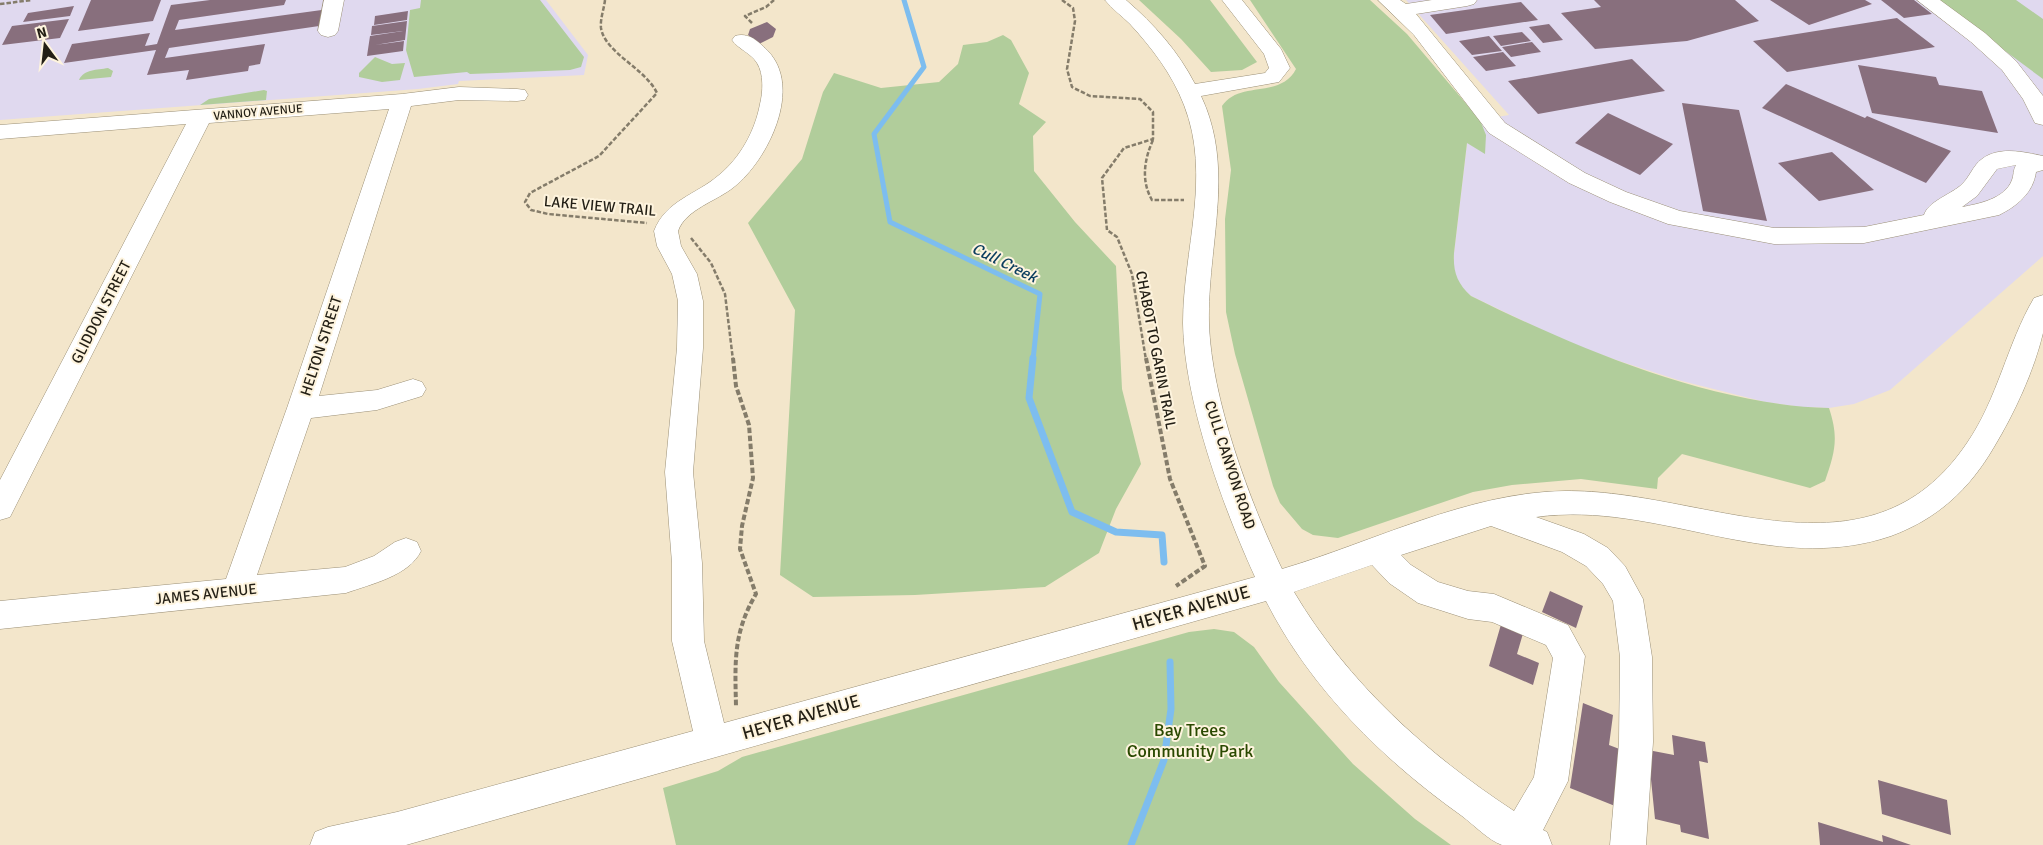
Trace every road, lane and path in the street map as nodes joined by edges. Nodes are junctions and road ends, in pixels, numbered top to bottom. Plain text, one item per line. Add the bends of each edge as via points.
1 (32, 0) edge
2 (334, 0) edge
3 (605, 0) edge
4 (774, 0) edge
5 (1062, 0) edge
6 (1115, 0) edge
7 (1232, 0) edge
8 (1467, 0) edge
9 (1927, 0) edge
10 (0, 4) edge
11 (1395, 5) edge
12 (328, 31) dead end
13 (747, 31) joint
14 (1189, 91) junction
15 (517, 95) dead end
16 (402, 101) junction
17 (195, 112) junction
18 (2043, 118) edge
19 (0, 132) edge
20 (1153, 139) junction
21 (2040, 162) edge
22 (1207, 202) junction
23 (668, 222) junction
24 (1921, 222) junction
25 (2043, 304) edge
26 (413, 389) dead end
27 (301, 408) junction
28 (0, 508) edge
29 (1489, 513) junction
30 (406, 551) dead end
31 (1378, 551) junction
32 (1274, 585) junction
33 (1169, 588) dead end
34 (236, 590) junction
35 (0, 615) edge
36 (746, 704) dead end
37 (712, 742) junction
38 (1527, 840) edge
39 (328, 845) edge
40 (1628, 845) edge

1 - 10 path
2 - 12 street
3 - 23 path, LAKE VIEW TRAIL via 601,28 606,39 640,70 655,86 657,93 599,156 530,193 525,202 531,210 548,214
4 - 13 path via 745,16
5 - 20 path via 1074,8 1072,48 1067,69 1072,87 1090,96 1140,99 1153,112
6 - 14 street, CULL CANYON ROAD via 1160,43
7 - 14 street via 1274,53 1280,68 1272,78
8 - 11 street
9 - 18 street via 2004,60 2023,80
11 - 24 street via 1421,31 1497,128 1577,178 1618,197 1676,218 1774,236 1864,235
13 - 23 street via 768,65 772,78 772,96 763,128 743,164 728,180
14 - 22 street, CULL CANYON ROAD via 1207,152
15 - 16 street, VANNOY AVENUE via 495,92
16 - 17 street, VANNOY AVENUE
16 - 27 street, HELTON STREET
17 - 19 street via 171,119
17 - 28 street, GLIDDON STREET
20 - 22 path via 1145,175 1146,192 1152,200
20 - 33 path, CHABOT TO GARIN TRAIL via 1124,148 1102,178 1107,230 1117,237 1132,274 1153,403 1170,479 1205,566
21 - 24 street via 2016,158 1989,164 1969,191 1955,203
21 - 24 street via 2024,170 2024,184 2004,203
22 - 32 street, CULL CANYON ROAD via 1196,304 1199,352 1221,444 1259,553
23 - 36 path via 694,240 725,294 736,386 749,426 753,478 740,549 756,594 745,611 735,639 736,706
23 - 37 street via 668,244 684,271 691,305 688,381 679,470 680,501 686,554 688,642
25 - 29 street, HEYER AVENUE via 1996,419 1962,473 1943,494 1926,506 1885,527 1842,536 1803,538 1622,506 1562,503
26 - 27 street via 377,400
27 - 34 street, HELTON STREET
29 - 31 street, HEYER AVENUE
29 - 40 street via 1573,543 1597,557 1614,575 1628,599 1636,657 1636,742
30 - 34 street, JAMES AVENUE via 385,565 346,580
31 - 32 street, HEYER AVENUE
31 - 38 street via 1400,574 1429,593 1468,605 1494,608 1557,634 1569,656 1551,781
32 - 37 street, HEYER AVENUE
32 - 38 street, CULL CANYON ROAD via 1291,618 1366,712 1404,750 1479,809
34 - 35 street, JAMES AVENUE
37 - 39 street, HEYER AVENUE via 398,830

